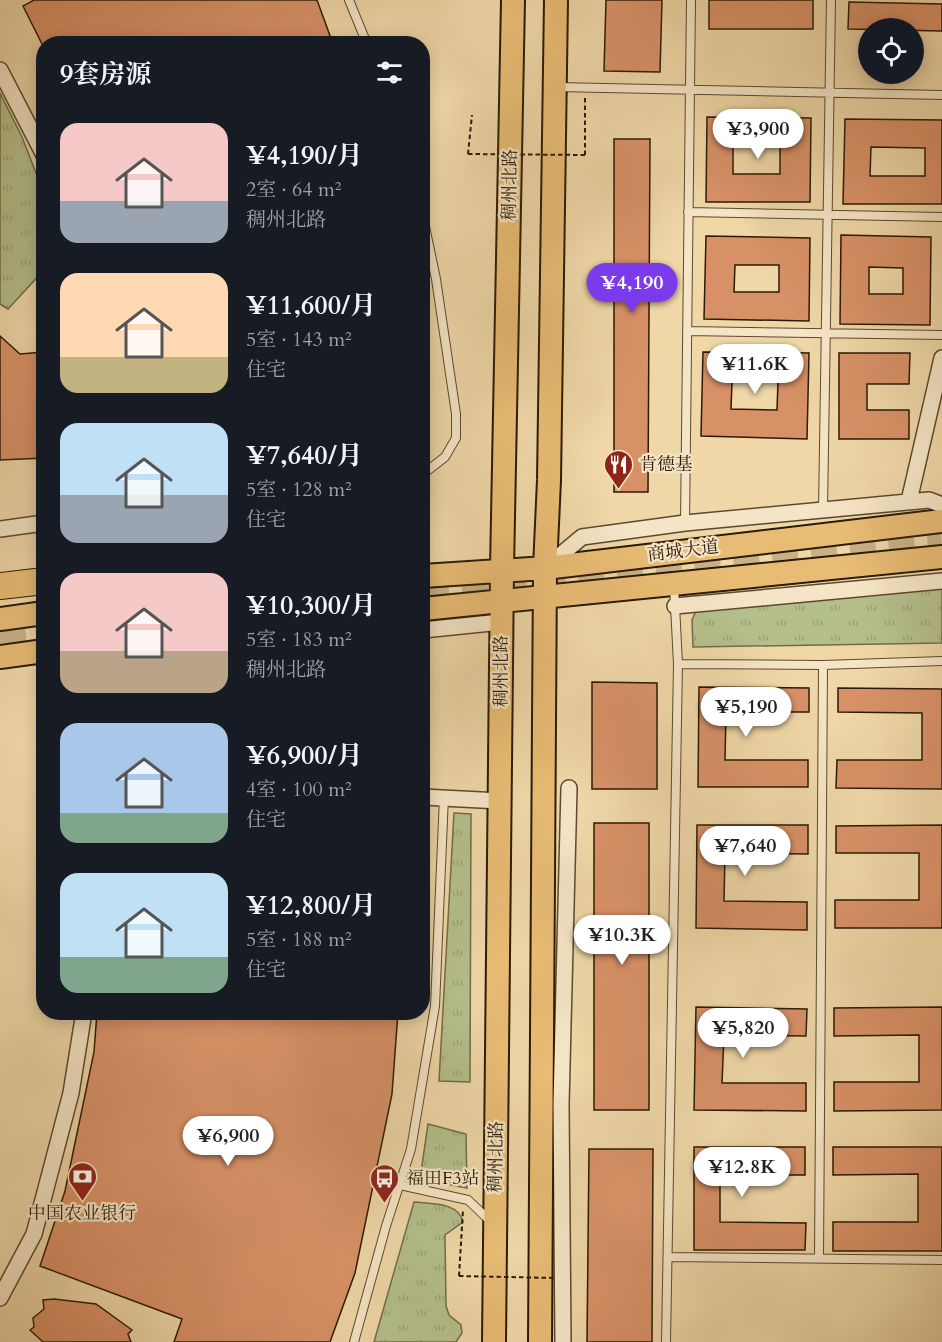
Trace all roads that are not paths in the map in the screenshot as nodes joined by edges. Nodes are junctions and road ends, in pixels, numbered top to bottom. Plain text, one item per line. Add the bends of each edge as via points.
1 (349, 0) edge
2 (513, 0) edge
3 (556, 0) edge
4 (691, 0) edge
5 (831, 0) edge
6 (364, 36) edge
7 (0, 70) edge
8 (554, 87) junction
9 (690, 90) junction
10 (830, 92) junction
11 (942, 95) edge
12 (36, 140) edge
13 (688, 212) junction
14 (828, 215) junction
15 (942, 217) edge
16 (430, 250) edge
17 (687, 332) junction
18 (826, 334) junction
19 (942, 335) edge
20 (942, 358) edge
21 (430, 469) edge
22 (909, 501) junction
23 (942, 505) edge
24 (823, 512) junction
25 (942, 521) edge
26 (685, 523) junction
27 (36, 524) edge
28 (0, 530) edge
29 (942, 557) edge
30 (545, 568) junction
31 (502, 569) junction
32 (36, 570) edge
33 (0, 574) edge
34 (430, 575) edge
35 (942, 581) edge
36 (36, 582) edge
37 (0, 586) edge
38 (675, 596) junction
39 (545, 597) junction
40 (430, 609) edge
41 (501, 611) junction
42 (36, 614) edge
43 (0, 619) edge
44 (430, 628) edge
45 (36, 652) edge
46 (0, 657) edge
47 (942, 661) edge
48 (678, 664) junction
49 (823, 665) junction
50 (569, 788) dead end
51 (444, 796) junction
52 (430, 797) edge
53 (500, 801) junction
54 (83, 1020) edge
55 (400, 1185) junction
56 (495, 1226) junction
57 (668, 1257) junction
58 (819, 1258) junction
59 (942, 1260) edge
60 (1, 1295) edge
61 (354, 1342) edge
62 (494, 1342) edge
63 (540, 1342) edge
64 (563, 1342) edge
65 (666, 1342) edge

1 - 6 lane
2 - 31 main road, 稠州北路
3 - 8 main road
4 - 9 lane
5 - 10 lane
7 - 12 street
8 - 9 lane
8 - 30 main road
9 - 10 lane
9 - 13 lane
10 - 11 lane
10 - 14 lane
13 - 14 lane
13 - 17 lane
14 - 15 lane
14 - 18 lane
16 - 21 lane via 456,414 456,438 445,457
17 - 18 lane
17 - 26 lane
18 - 19 lane
18 - 24 lane
20 - 22 street
22 - 23 street via 929,500
22 - 24 street
24 - 26 street
25 - 30 main road, 商城大道
26 - 30 street via 582,537
27 - 28 street
29 - 38 main road, 商城大道
30 - 31 main road, 商城大道
30 - 39 main road
31 - 34 main road, 商城大道
31 - 41 main road, 稠州北路
32 - 33 street
35 - 38 street
36 - 37 highway
38 - 39 main road, 商城大道
38 - 48 lane
39 - 41 main road, 商城大道
39 - 63 main road
40 - 41 main road, 商城大道
41 - 44 street
41 - 53 main road, 稠州北路
42 - 43 main road
45 - 46 main road
47 - 49 lane
48 - 49 lane
48 - 57 lane
49 - 58 lane
50 - 64 street via 561,1104
51 - 52 street
51 - 53 street
51 - 55 lane via 435,1006 411,1149
53 - 56 main road, 稠州北路
54 - 60 street via 71,1093 34,1234
55 - 56 lane via 468,1200
55 - 61 lane
56 - 62 main road, 稠州北路
57 - 58 lane
57 - 65 lane
58 - 59 lane

